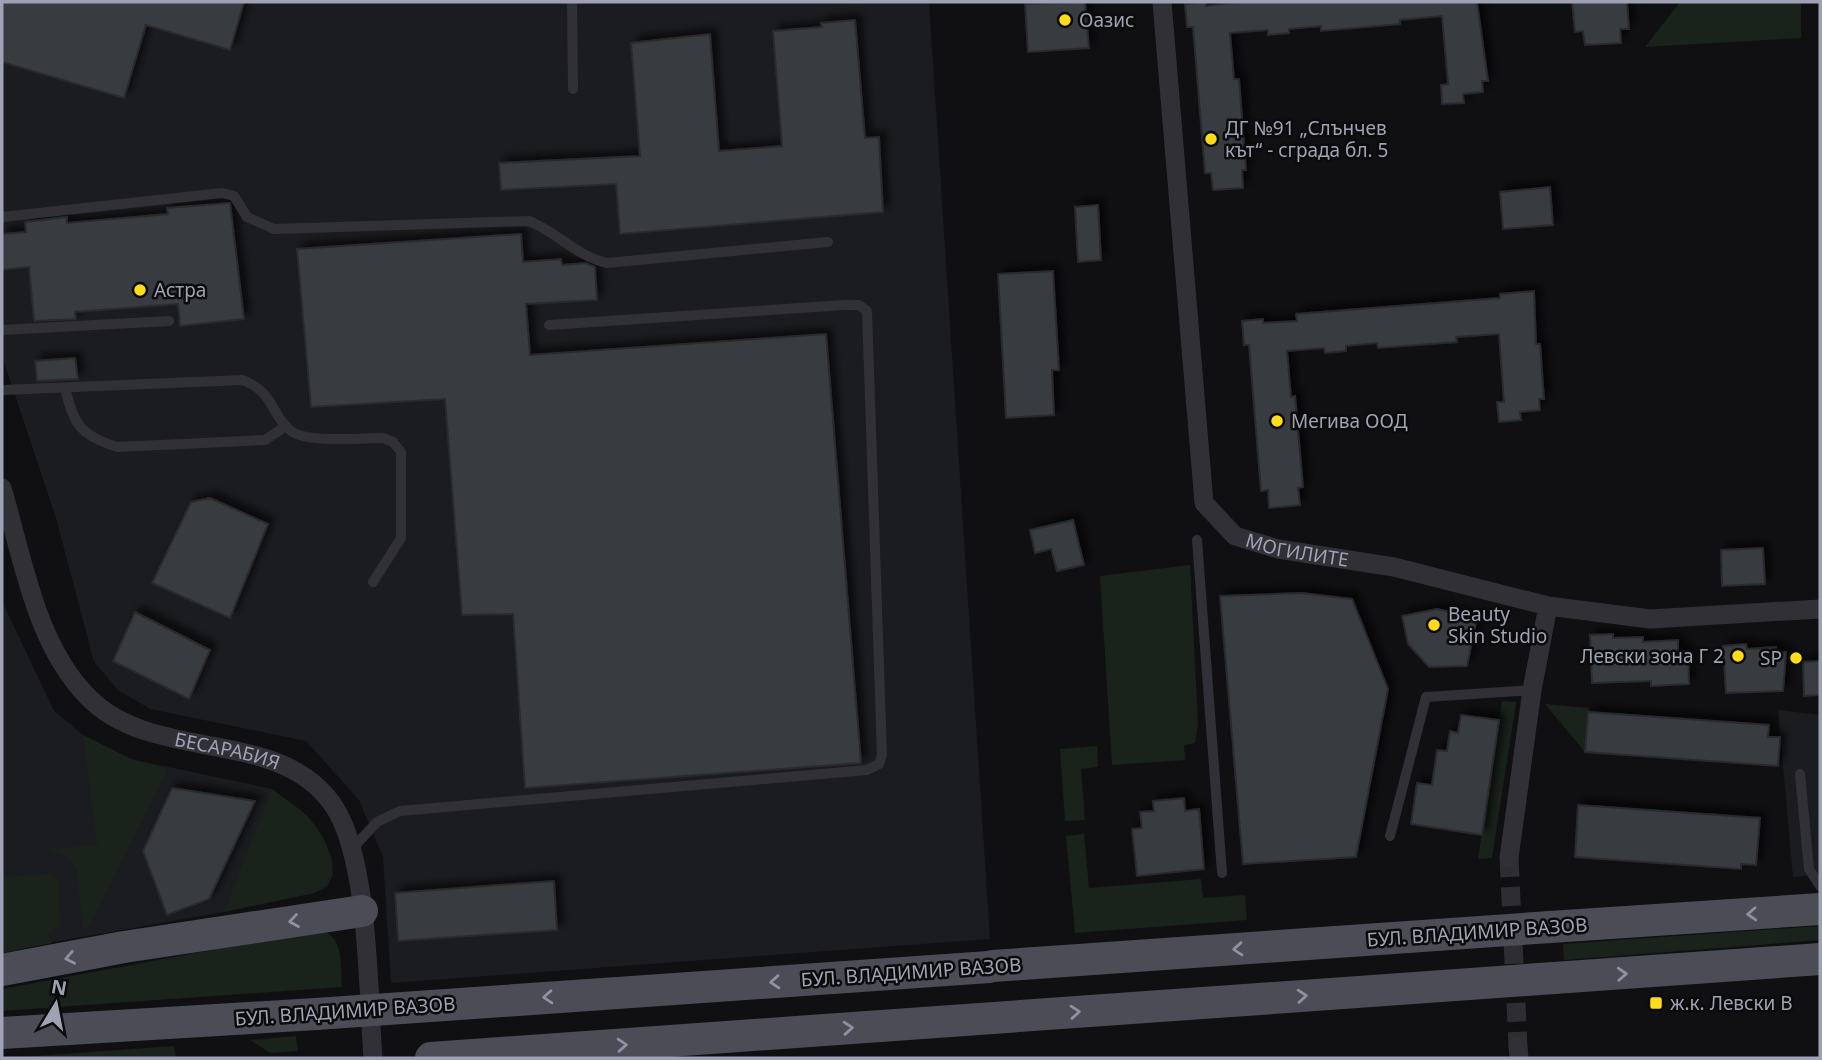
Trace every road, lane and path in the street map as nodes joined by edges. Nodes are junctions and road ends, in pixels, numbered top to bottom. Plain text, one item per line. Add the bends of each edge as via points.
1 (572, 2) edge
2 (1162, 2) edge
3 (573, 89) dead end
4 (2, 217) edge
5 (828, 242) dead end
6 (169, 321) dead end
7 (549, 325) dead end
8 (2, 330) edge
9 (65, 388) junction
10 (2, 390) edge
11 (286, 426) junction
12 (2, 488) edge
13 (1197, 540) dead end
14 (373, 582) dead end
15 (1548, 606) junction
16 (1820, 609) edge
17 (1532, 690) junction
18 (1800, 774) dead end
19 (1390, 836) dead end
20 (352, 849) junction
21 (1509, 858) tunnel mouth
22 (1222, 873) dead end
23 (1820, 886) edge
24 (1820, 909) edge
25 (362, 911) junction
26 (1820, 959) edge
27 (2, 970) edge
28 (2, 1033) edge
29 (373, 1058) edge
30 (431, 1058) edge

1 - 3 lane
2 - 15 street, МОГИЛИТЕ via 1204,503 1235,536 1267,546 1394,567
4 - 5 lane via 222,193 234,196 247,217 274,229 529,221 589,259 607,263
6 - 8 lane
7 - 20 lane via 845,305 859,305 867,311 879,764 867,770 400,811 377,822
9 - 10 lane
9 - 11 lane via 243,380 268,396
9 - 11 lane via 73,421 117,447 265,440
11 - 14 lane via 301,436 383,438 401,452 401,538
12 - 20 street, БЕСАРАБИЯ via 42,623 62,664 89,699 137,727 171,740 259,757 300,775 334,806
13 - 22 lane
15 - 16 street, МОГИЛИТЕ via 1650,619
15 - 17 street
17 - 19 lane via 1426,697
17 - 21 street
18 - 23 lane via 1809,869
20 - 25 street, БЕСАРАБИЯ
24 -> 28 main road, БУЛ. ВЛАДИМИР ВАЗОВ, bridge
25 -> 27 main road
25 - 29 street, БЕСАРАБИЯ
30 -> 26 main road, bridge

